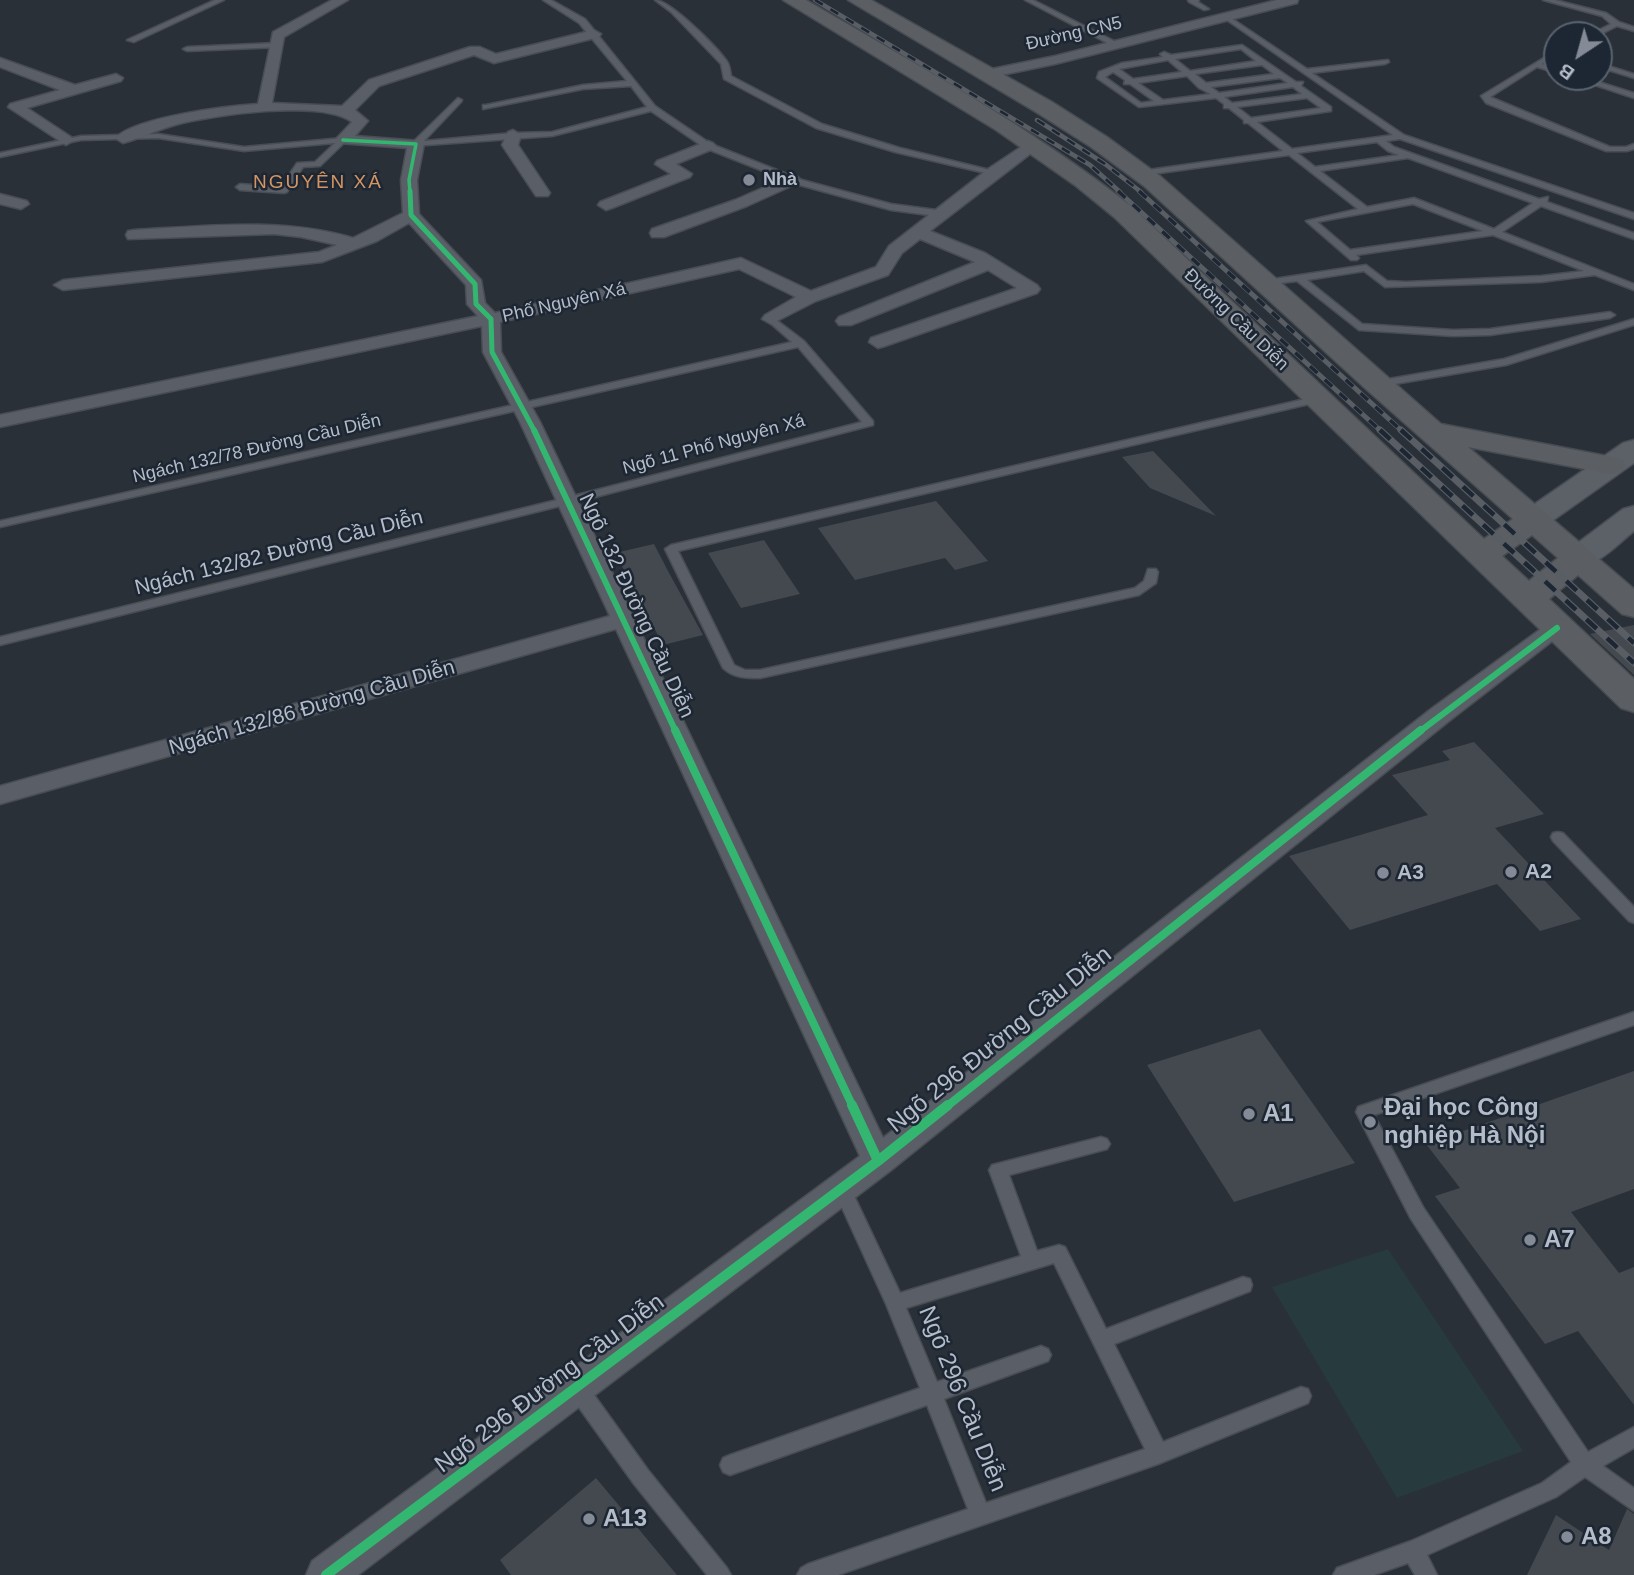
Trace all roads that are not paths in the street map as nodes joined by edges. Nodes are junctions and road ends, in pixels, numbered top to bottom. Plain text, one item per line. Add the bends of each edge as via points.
1 (221, 0) edge
2 (342, 0) edge
3 (546, 0) edge
4 (658, 0) edge
5 (792, 0) edge
6 (856, 0) edge
7 (1028, 0) edge
8 (1196, 0) edge
9 (1292, 0) edge
10 (1546, 0) edge
11 (1206, 9) dead end
12 (1226, 17) junction
13 (1616, 24) junction
14 (1613, 25) edge
15 (1634, 29) edge
16 (594, 34) junction
17 (131, 40) dead end
18 (277, 44) junction
19 (1116, 44) junction
20 (187, 50) dead end
21 (1253, 54) junction
22 (1167, 57) junction
23 (1543, 61) edge
24 (0, 62) edge
25 (1264, 62) junction
26 (1385, 62) dead end
27 (1537, 65) junction
28 (1178, 66) junction
29 (1543, 67) edge
30 (1113, 68) junction
31 (1273, 68) junction
32 (1613, 69) edge
33 (1307, 71) junction
34 (1187, 73) junction
35 (987, 74) junction
36 (1121, 74) junction
37 (1283, 75) junction
38 (1634, 76) edge
39 (116, 78) dead end
40 (1132, 81) junction
41 (1322, 81) junction
42 (633, 83) junction
43 (1634, 83) edge
44 (1110, 85) junction
45 (1201, 85) junction
46 (1296, 85) junction
47 (1142, 89) junction
48 (1613, 89) edge
49 (74, 90) junction
50 (1617, 90) junction
51 (1120, 92) junction
52 (1151, 95) junction
53 (1309, 95) junction
54 (1215, 96) junction
55 (1634, 96) edge
56 (1129, 98) junction
57 (458, 100) dead end
58 (1318, 102) junction
59 (1161, 103) junction
60 (1227, 106) junction
61 (486, 107) dead end
62 (264, 108) junction
63 (652, 108) junction
64 (18, 109) junction
65 (345, 110) junction
66 (1237, 113) junction
67 (0, 117) edge
68 (1247, 121) junction
69 (513, 135) junction
70 (1401, 136) junction
71 (123, 138) junction
72 (1379, 139) junction
73 (66, 140) junction
74 (343, 140) junction
75 (416, 144) junction
76 (1035, 144) junction
77 (708, 146) junction
78 (1634, 146) edge
79 (1287, 151) junction
80 (0, 155) edge
81 (1409, 155) junction
82 (1311, 170) junction
83 (994, 172) junction
84 (1141, 174) junction
85 (792, 180) junction
86 (240, 187) dead end
87 (1558, 190) junction
88 (542, 193) dead end
89 (0, 199) edge
90 (1541, 202) junction
91 (21, 204) dead end
92 (606, 205) dead end
93 (1365, 210) junction
94 (944, 214) junction
95 (411, 215) junction
96 (1634, 216) edge
97 (919, 232) junction
98 (1496, 232) junction
99 (658, 233) dead end
100 (134, 234) dead end
101 (1634, 236) edge
102 (354, 244) junction
103 (1348, 253) junction
104 (989, 263) junction
105 (1366, 268) junction
106 (1596, 272) junction
107 (1299, 278) junction
108 (1267, 283) junction
109 (63, 285) dead end
110 (1634, 288) edge
111 (810, 297) junction
112 (1610, 315) dead end
113 (491, 319) junction
114 (771, 319) joint
115 (845, 321) dead end
116 (1634, 322) edge
117 (878, 342) dead end
118 (800, 343) junction
119 (1377, 384) junction
120 (1318, 399) junction
121 (521, 407) junction
122 (0, 421) edge
123 (1431, 430) junction
124 (1623, 457) edge
125 (568, 501) junction
126 (1634, 516) edge
127 (1534, 519) junction
128 (0, 524) edge
129 (1482, 555) junction
130 (1579, 558) junction
131 (1152, 572) dead end
132 (1528, 599) junction
133 (1634, 607) edge
134 (623, 620) junction
135 (1557, 628) junction
136 (0, 641) edge
137 (1634, 701) edge
138 (0, 795) edge
139 (1558, 837) dead end
140 (1634, 917) edge
141 (1634, 1018) edge
142 (1101, 1144) dead end
143 (878, 1161) junction
144 (842, 1188) junction
145 (1032, 1261) junction
146 (1243, 1285) dead end
147 (895, 1303) junction
148 (1102, 1340) junction
149 (1041, 1355) dead end
150 (578, 1388) junction
151 (931, 1393) junction
152 (1301, 1396) dead end
153 (1634, 1437) edge
154 (1158, 1454) junction
155 (730, 1465) dead end
156 (1585, 1465) junction
157 (1634, 1501) edge
158 (981, 1515) junction
159 (1413, 1551) junction
160 (326, 1575) edge
161 (720, 1575) edge
162 (808, 1575) edge
163 (1344, 1575) edge
164 (1426, 1575) edge

1 - 17 lane
2 - 18 street via 278,36
3 - 16 lane via 582,21
4 - 83 lane via 725,63 727,77 819,126
5 - 76 highway, Đường Cầu Diễn
6 - 35 highway
7 - 19 lane
8 - 11 lane via 1191,1
9 - 12 street, Đường CN5
10 - 13 lane via 1604,14
12 - 19 street, Đường CN5
12 - 33 lane
13 - 14 lane
13 - 15 lane
16 - 42 lane
16 - 65 street via 494,59 475,50 452,57 374,83
18 - 20 lane
18 - 62 street
19 - 35 street, Đường CN5
21 - 22 lane via 1242,47
21 - 25 lane
21 - 28 lane
22 - 28 lane
22 - 30 lane
23 - 27 lane
24 - 49 street
25 - 31 lane
25 - 34 lane
26 - 33 lane
27 - 29 lane
27 - 78 lane via 1485,96 1609,149
28 - 34 lane
28 - 36 lane
30 - 36 lane
30 - 44 lane via 1101,78
31 - 37 lane
31 - 45 lane
32 - 38 lane
33 - 41 lane
34 - 40 lane
34 - 45 lane
35 - 84 highway via 1099,142
36 - 40 lane
37 - 45 lane
37 - 46 lane
39 - 49 street
40 - 44 lane
40 - 47 lane
41 - 46 lane
41 - 70 lane
42 - 61 lane via 583,87
42 - 63 lane
43 - 50 lane
44 - 51 lane
45 - 47 lane
45 - 52 lane
45 - 54 lane
46 - 53 lane
46 - 54 lane
47 - 51 lane
47 - 52 lane
48 - 50 lane
49 - 64 street
50 - 55 lane
51 - 56 lane
52 - 56 lane
52 - 59 lane
53 - 58 lane
53 - 60 lane
54 - 59 lane
54 - 60 lane
56 - 59 lane via 1139,105
57 - 75 lane
58 - 66 lane
58 - 68 lane via 1328,109
60 - 66 lane
62 - 65 street
62 - 71 street via 170,121
63 - 69 lane via 552,134
63 - 77 lane
64 - 67 street
64 - 73 street
65 - 74 street via 360,121
66 - 68 lane
68 - 79 lane
69 - 75 lane
69 - 88 street via 510,145
70 - 72 lane
70 - 87 lane
71 - 73 lane
71 - 74 lane via 158,136 244,149
72 - 79 lane
72 - 81 lane
73 - 80 lane
74 - 75 street
74 - 86 lane via 317,164 300,165 284,190
75 - 95 street via 409,180
76 - 83 street
76 - 120 highway, Đường Cầu Diễn via 1123,212
77 - 85 lane
77 - 92 street via 663,164 684,174
79 - 82 lane
79 - 84 lane
81 - 82 lane
81 - 90 lane
82 - 93 lane
83 - 94 street
84 - 108 highway
85 - 94 lane via 891,207
85 - 99 street
87 - 90 lane
87 - 96 lane
89 - 91 street
90 - 98 lane
90 - 101 lane
93 - 98 lane via 1414,201
93 - 103 lane via 1310,221
94 - 97 street
95 - 102 street
95 - 113 street, Ngõ 132 Đường Cầu Diễn via 475,284 476,303
97 - 104 street
97 - 111 street via 895,250 882,271
98 - 103 lane
98 - 106 lane
100 - 102 street via 297,230
102 - 109 street via 309,259
103 - 105 lane
104 - 115 street
104 - 117 street via 1031,289
105 - 106 lane via 1385,284 1406,285
105 - 107 lane
106 - 110 lane
107 - 108 lane
107 - 112 lane via 1359,327 1490,332
108 - 119 highway
111 - 113 street, Phố Nguyên Xá via 741,263
111 - 114 street
113 - 121 street, Ngõ 132 Đường Cầu Diễn via 492,352
113 - 122 street, Phố Nguyên Xá
114 - 118 lane
116 - 119 lane via 1506,362
118 - 121 lane, Ngách 132/78 Đường Cầu Diễn
118 - 125 lane, Ngõ 11 Phố Nguyên Xá via 869,423
119 - 123 highway
120 - 129 highway, Đường Cầu Diễn
120 - 131 lane via 671,549 729,668 743,674 1139,591 1150,583
121 - 125 street, Ngõ 132 Đường Cầu Diễn
121 - 128 lane, Ngách 132/78 Đường Cầu Diễn
123 - 124 highway
123 - 127 highway
124 - 127 main road
125 - 134 street, Ngõ 132 Đường Cầu Diễn
125 - 136 lane, Ngách 132/82 Đường Cầu Diễn
126 - 130 main road
127 - 129 highway
127 - 130 highway
129 - 132 highway, Đường Cầu Diễn
130 - 132 highway
130 - 133 highway
132 - 135 highway, Đường Cầu Diễn
134 - 138 street, Ngách 132/86 Đường Cầu Diễn
134 - 143 street, Ngõ 132 Đường Cầu Diễn
135 - 137 highway, Đường Cầu Diễn
135 - 143 street, Ngõ 296 Đường Cầu Diễn via 1440,715
139 - 140 lane
141 - 156 lane via 1364,1112 1417,1213
142 - 145 lane via 998,1170
143 - 144 street, Ngõ 296 Đường Cầu Diễn
144 - 147 lane, Ngõ 296 Cầu Diễn
144 - 150 street, Ngõ 296 Đường Cầu Diễn
145 - 147 lane, Ngõ 296 Cầu Diễn
145 - 148 lane, Ngõ 296 Cầu Diễn via 1059,1253
146 - 148 lane
147 - 151 lane, Ngõ 296 Cầu Diễn
148 - 154 lane, Ngõ 296 Cầu Diễn
149 - 151 lane
150 - 160 street, Ngõ 296 Đường Cầu Diễn
150 - 161 lane via 641,1477
151 - 155 lane
151 - 158 lane, Ngõ 296 Cầu Diễn
152 - 154 lane
153 - 156 lane
154 - 158 lane, Ngõ 296 Cầu Diễn
156 - 157 lane
156 - 159 lane via 1549,1490
158 - 162 lane, Ngõ 296 Cầu Diễn
159 - 163 lane
159 - 164 lane

